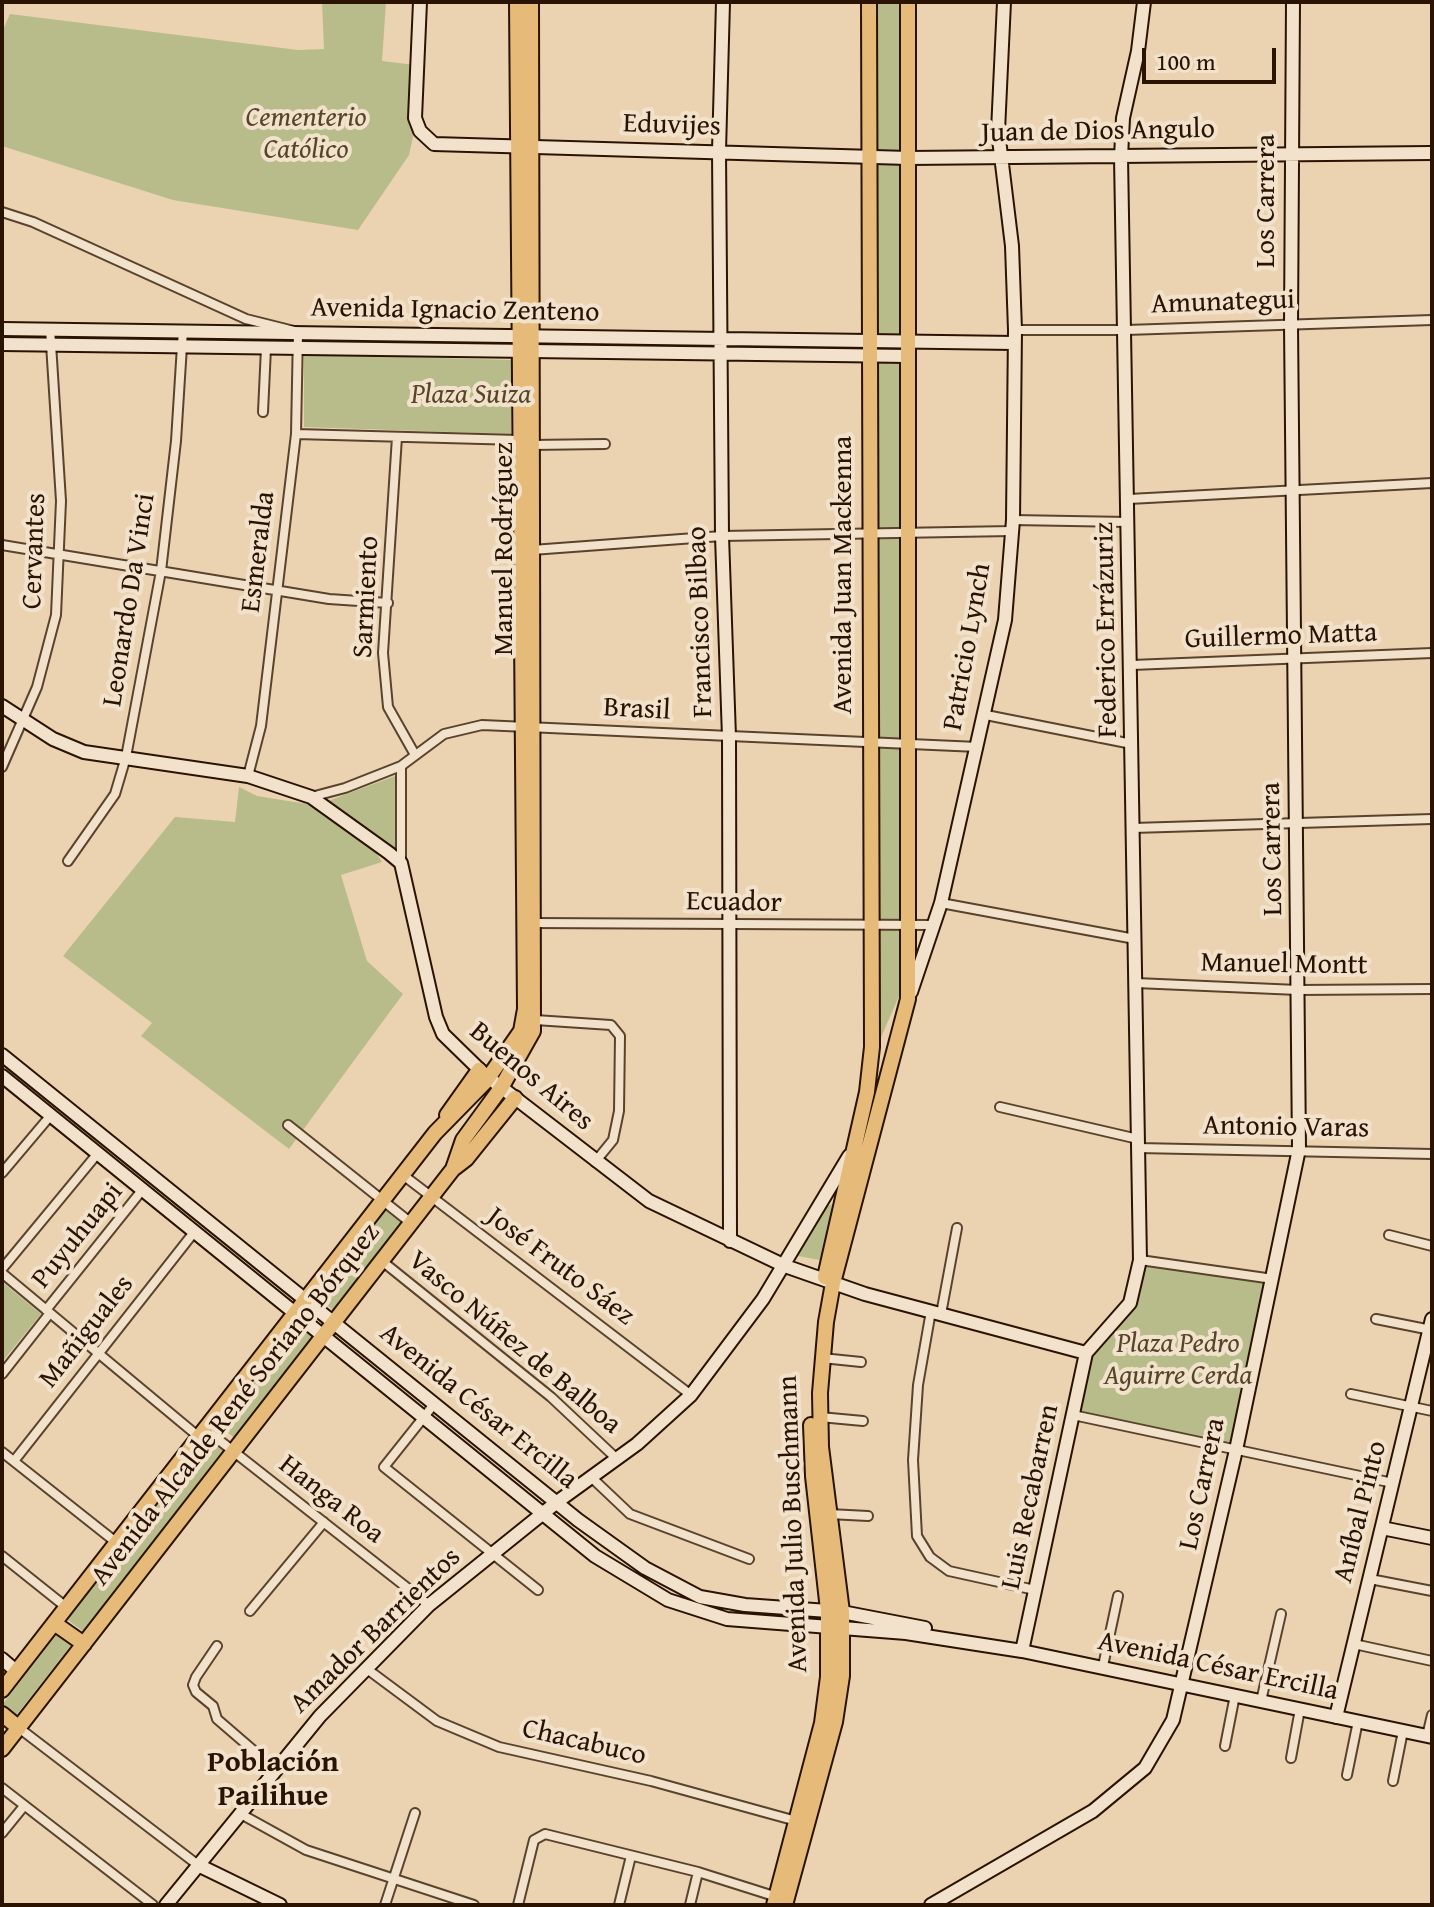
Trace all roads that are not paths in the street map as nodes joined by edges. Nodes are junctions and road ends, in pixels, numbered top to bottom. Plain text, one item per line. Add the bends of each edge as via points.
1 (420, 2) edge
2 (517, 2) edge
3 (531, 2) edge
4 (723, 2) edge
5 (869, 2) edge
6 (908, 2) edge
7 (1004, 2) edge
8 (1144, 2) edge
9 (1293, 2) edge
10 (524, 145) junction
11 (719, 151) junction
12 (1432, 153) edge
13 (869, 154) junction
14 (1292, 154) junction
15 (1121, 157) junction
16 (908, 158) junction
17 (999, 158) junction
18 (2, 212) edge
19 (246, 319) junction
20 (1432, 320) edge
21 (1291, 325) junction
22 (50, 328) junction
23 (2, 329) edge
24 (183, 330) junction
25 (1126, 330) junction
26 (238, 331) junction
27 (298, 332) junction
28 (524, 336) junction
29 (1015, 337) junction
30 (721, 340) junction
31 (50, 343) junction
32 (2, 344) edge
33 (182, 346) junction
34 (266, 348) junction
35 (299, 348) junction
36 (870, 349) junction
37 (908, 350) junction
38 (524, 353) junction
39 (721, 353) junction
40 (263, 412) dead end
41 (296, 434) junction
42 (397, 437) junction
43 (525, 442) junction
44 (605, 444) dead end
45 (1432, 483) edge
46 (1292, 490) junction
47 (1129, 499) junction
48 (1128, 522) junction
49 (1013, 525) junction
50 (910, 531) junction
51 (870, 532) junction
52 (722, 536) junction
53 (2, 545) edge
54 (531, 550) junction
55 (61, 554) junction
56 (161, 571) junction
57 (276, 590) junction
58 (388, 603) junction
59 (1432, 653) edge
60 (1293, 659) junction
61 (1132, 665) junction
62 (2, 706) edge
63 (986, 715) junction
64 (22, 720) junction
65 (526, 727) junction
66 (729, 737) junction
67 (871, 743) junction
68 (909, 744) junction
69 (1132, 744) junction
70 (978, 747) junction
71 (414, 753) junction
72 (126, 757) junction
73 (401, 766) junction
74 (2, 767) edge
75 (248, 776) junction
76 (311, 797) junction
77 (1432, 819) edge
78 (1297, 822) junction
79 (1133, 828) junction
80 (68, 861) dead end
81 (401, 863) junction
82 (941, 903) junction
83 (534, 923) junction
84 (729, 925) junction
85 (933, 925) junction
86 (872, 926) junction
87 (909, 926) junction
88 (1135, 939) junction
89 (1136, 983) junction
90 (1432, 989) edge
91 (1298, 990) junction
92 (908, 999) junction
93 (535, 1020) junction
94 (2, 1055) edge
95 (2, 1076) edge
96 (490, 1078) junction
97 (515, 1098) junction
98 (1000, 1107) dead end
99 (51, 1115) junction
100 (288, 1125) dead end
101 (1138, 1143) junction
102 (854, 1146) junction
103 (1299, 1149) junction
104 (98, 1153) junction
105 (1432, 1154) edge
106 (594, 1162) junction
107 (453, 1169) junction
108 (2, 1173) edge
109 (403, 1175) junction
110 (143, 1189) junction
111 (432, 1196) junction
112 (384, 1199) junction
113 (411, 1223) junction
114 (957, 1228) dead end
115 (195, 1231) junction
116 (1389, 1235) dead end
117 (730, 1241) junction
118 (1432, 1246) edge
119 (1140, 1260) junction
120 (382, 1261) junction
121 (785, 1266) junction
122 (2, 1271) edge
123 (1273, 1279) junction
124 (827, 1282) junction
125 (306, 1299) junction
126 (48, 1312) junction
127 (296, 1312) junction
128 (936, 1313) junction
129 (1376, 1319) dead end
130 (335, 1321) junction
131 (1431, 1327) edge
132 (324, 1334) junction
133 (98, 1353) junction
134 (1086, 1353) junction
135 (822, 1358) junction
136 (861, 1362) dead end
137 (2, 1374) edge
138 (1351, 1394) dead end
139 (691, 1395) junction
140 (435, 1403) junction
141 (1411, 1407) junction
142 (1432, 1411) edge
143 (426, 1415) junction
144 (1073, 1415) junction
145 (820, 1417) junction
146 (863, 1421) dead end
147 (202, 1433) junction
148 (1236, 1450) junction
149 (234, 1451) junction
150 (2, 1452) edge
151 (617, 1459) junction
152 (14, 1461) junction
153 (591, 1477) junction
154 (1393, 1483) junction
155 (557, 1502) junction
156 (544, 1513) junction
157 (829, 1514) junction
158 (868, 1516) dead end
159 (324, 1522) junction
160 (1382, 1528) junction
161 (1432, 1538) edge
162 (117, 1543) junction
163 (492, 1552) junction
164 (2, 1556) edge
165 (629, 1557) junction
166 (749, 1559) dead end
167 (619, 1573) junction
168 (1370, 1579) junction
169 (538, 1590) dead end
170 (1035, 1590) junction
171 (1432, 1591) edge
172 (1118, 1596) dead end
173 (700, 1597) junction
174 (429, 1605) junction
175 (764, 1606) junction
176 (66, 1607) junction
177 (689, 1609) junction
178 (250, 1611) dead end
179 (1281, 1614) dead end
180 (835, 1619) junction
181 (756, 1621) junction
182 (54, 1623) junction
183 (84, 1644) junction
184 (1354, 1644) junction
185 (217, 1646) dead end
186 (1022, 1651) junction
187 (2, 1659) edge
188 (1432, 1661) edge
189 (1103, 1666) junction
190 (367, 1669) junction
191 (16, 1671) junction
192 (1184, 1683) junction
193 (2, 1690) edge
194 (1235, 1695) junction
195 (1261, 1701) junction
196 (1300, 1709) junction
197 (2, 1714) edge
198 (1432, 1715) edge
199 (1336, 1717) junction
200 (1358, 1721) junction
201 (19, 1728) junction
202 (1403, 1731) junction
203 (1430, 1737) edge
204 (1225, 1746) dead end
205 (2, 1749) edge
206 (1291, 1758) dead end
207 (275, 1769) junction
208 (1347, 1775) dead end
209 (1393, 1781) dead end
210 (2, 1788) edge
211 (24, 1806) junction
212 (239, 1813) junction
213 (415, 1813) dead end
214 (803, 1823) junction
215 (2, 1833) edge
216 (631, 1856) junction
217 (198, 1865) junction
218 (698, 1872) junction
219 (393, 1879) junction
220 (779, 1902) edge
221 (153, 1905) edge
222 (166, 1905) edge
223 (280, 1905) edge
224 (385, 1905) edge
225 (474, 1905) edge
226 (518, 1905) edge
227 (619, 1905) edge
228 (690, 1905) edge
229 (931, 1905) edge

1 - 10 street, Eduvijes via 415,118 420,131 434,144
2 - 10 main road, Manuel Rodríguez
3 - 10 main road, Manuel Rodríguez
4 - 11 street, Francisco Bilbao
5 - 13 main road, Avenida Juan Mackenna
6 - 16 main road
7 - 17 street, Patricio Lynch
8 - 15 street, Federico Errázuriz
9 - 14 street, Los Carrera
10 - 11 street, Eduvijes
10 - 28 main road, Manuel Rodríguez
11 - 13 street, Eduvijes
11 - 30 street, Francisco Bilbao
12 - 14 street, Juan de Dios Angulo
13 - 16 street, Eduvijes
13 - 36 main road, Avenida Juan Mackenna
14 - 15 street, Juan de Dios Angulo
14 - 21 street, Los Carrera
15 - 17 street, Juan de Dios Angulo
15 - 25 street, Federico Errázuriz
16 - 17 street, Juan de Dios Angulo
16 - 37 main road
17 - 29 street, Patricio Lynch via 1012,246
18 - 19 street
19 - 26 street via 245,329
19 - 27 street
20 - 21 street, Amunategui
21 - 25 street, Amunategui
21 - 46 street, Los Carrera
22 - 23 street, Avenida Ignacio Zenteno
22 - 24 street, Avenida Ignacio Zenteno
22 - 31 street, Cervantes
24 - 26 street, Avenida Ignacio Zenteno
24 - 33 street, Leonardo Da Vinci
25 - 29 street, Amunategui
25 - 47 street, Federico Errázuriz
26 - 27 street, Avenida Ignacio Zenteno
27 - 28 street, Avenida Ignacio Zenteno
27 - 35 street, Esmeralda
28 - 30 street, Avenida Ignacio Zenteno
28 - 38 main road, Manuel Rodríguez
29 - 37 street, Amunategui
29 - 49 street, Patricio Lynch
30 - 36 street, Avenida Ignacio Zenteno
30 - 39 street, Francisco Bilbao
31 - 32 street, Avenida Ignacio Zenteno
31 - 33 street, Avenida Ignacio Zenteno
31 - 55 street, Cervantes
33 - 34 street, Avenida Ignacio Zenteno
33 - 56 street, Leonardo Da Vinci
34 - 35 street, Avenida Ignacio Zenteno
34 - 40 street
35 - 38 street, Avenida Ignacio Zenteno
35 - 41 street, Esmeralda
36 - 37 street, Avenida Ignacio Zenteno
36 - 39 street, Avenida Ignacio Zenteno
36 - 51 main road, Avenida Juan Mackenna
37 - 50 main road
38 - 39 street, Avenida Ignacio Zenteno
38 - 43 main road, Manuel Rodríguez
39 - 52 street, Francisco Bilbao
41 - 42 street
41 - 57 street, Esmeralda
42 - 43 street
42 - 58 street, Sarmiento
43 - 44 street
43 - 54 main road, Manuel Rodríguez
43 - 65 main road, Manuel Rodríguez
45 - 46 street
46 - 47 street
46 - 60 street, Los Carrera
47 - 48 street, Federico Errázuriz
48 - 49 street
48 - 61 street, Federico Errázuriz
49 - 50 street
49 - 63 street, Patricio Lynch via 1005,620
50 - 51 street
50 - 68 main road
51 - 52 street
51 - 67 main road, Avenida Juan Mackenna
52 - 54 street
52 - 66 street, Francisco Bilbao
53 - 55 street
54 - 65 main road, Manuel Rodríguez
55 - 56 street
55 - 64 street, Cervantes via 49,651
56 - 57 street
56 - 72 street, Leonardo Da Vinci
57 - 58 street
57 - 75 street, Esmeralda via 261,726
58 - 71 street, Sarmiento via 383,653 388,707
59 - 60 street, Guillermo Matta
60 - 61 street, Guillermo Matta
60 - 78 street, Los Carrera
61 - 69 street, Federico Errázuriz
62 - 64 street
63 - 69 street
63 - 70 street, Patricio Lynch
64 - 72 street via 84,752
64 - 74 street, Cervantes
65 - 66 street, Brasil
65 - 71 street, Brasil via 463,727
65 - 83 main road, Manuel Rodríguez
65 - 96 main road, Manuel Rodríguez via 525,1009 518,1040
66 - 67 street, Brasil
66 - 84 street, Francisco Bilbao
67 - 68 street, Brasil
67 - 86 main road, Avenida Juan Mackenna
68 - 70 street, Brasil
68 - 87 main road
69 - 79 street, Federico Errázuriz
70 - 82 street, Patricio Lynch
71 - 73 street, Brasil
72 - 75 street
72 - 80 street, Leonardo Da Vinci via 115,794
73 - 76 street, Brasil
73 - 81 street, Buenos Aires
75 - 76 street
76 - 81 street
77 - 78 street
78 - 79 street
78 - 91 street, Los Carrera
79 - 88 street, Federico Errázuriz
81 - 96 street, Buenos Aires via 436,1017 456,1049
82 - 85 street, Patricio Lynch
82 - 88 street
83 - 84 street, Ecuador
83 - 93 main road, Manuel Rodríguez
84 - 86 street, Ecuador
84 - 117 street, Francisco Bilbao
85 - 87 street, Ecuador
85 - 92 street, Patricio Lynch
86 - 87 street, Ecuador
86 - 102 main road, Avenida Juan Mackenna via 872,1047
87 - 92 main road
88 - 89 street, Federico Errázuriz
89 - 91 street, Manuel Montt
89 - 101 street, Federico Errázuriz
90 - 91 street, Manuel Montt
91 - 103 street, Los Carrera
92 - 124 main road, Patricio Lynch
93 - 96 main road, Manuel Rodríguez via 529,1042
93 - 106 street via 611,1025 620,1036 619,1111 613,1140
94 - 125 street, Avenida César Ercilla
95 - 99 street, Avenida César Ercilla
96 - 97 street, Buenos Aires
96 - 107 main road, Avenida Alcalde René Soriano Bórquez
96 - 109 main road, Avenida Alcalde René Soriano Bórquez via 435,1133
97 - 106 street, Buenos Aires
97 - 107 main road
98 - 101 street, Antonio Varas
99 - 104 street, Avenida César Ercilla
99 - 108 street
100 - 112 street
101 - 103 street, Antonio Varas
101 - 119 street, Federico Errázuriz
102 - 121 street, Avenida Juan Mackenna
102 - 124 main road, Avenida Juan Mackenna
103 - 105 street, Antonio Varas
103 - 123 street, Los Carrera
104 - 110 street, Avenida César Ercilla
104 - 122 street
106 - 117 street, Buenos Aires via 649,1201
107 - 111 main road, Avenida Alcalde René Soriano Bórquez
109 - 111 street, José Fruto Sáez
109 - 112 main road, Avenida Alcalde René Soriano Bórquez
110 - 115 street, Avenida César Ercilla
110 - 126 street, Puyuhuapi
111 - 113 main road, Avenida Alcalde René Soriano Bórquez
111 - 139 street, José Fruto Sáez
112 - 113 street
112 - 125 main road, Avenida Alcalde René Soriano Bórquez
113 - 120 main road, Avenida Alcalde René Soriano Bórquez
114 - 128 street
115 - 127 street, Avenida César Ercilla
115 - 133 street, Mañiguales
116 - 118 street
117 - 121 street, Buenos Aires
119 - 123 street
119 - 134 street, Federico Errázuriz via 1130,1303
120 - 130 main road, Avenida Alcalde René Soriano Bórquez
120 - 151 street, Vasco Núñez de Balboa via 551,1397
121 - 124 street, Buenos Aires via 796,1275
121 - 139 street, Amador Barrientos
122 - 126 street, Hanga Roa
123 - 148 street, Los Carrera
124 - 128 street, Buenos Aires
124 - 135 main road, Avenida Julio Buschmann
124 - 180 main road, Avenida Julio Buschmann via 814,1353 811,1444
125 - 127 main road, Avenida Alcalde René Soriano Bórquez
125 - 130 street, Avenida César Ercilla
126 - 133 street, Hanga Roa
126 - 137 street, Puyuhuapi
127 - 132 street, Avenida César Ercilla
127 - 147 main road, Avenida Alcalde René Soriano Bórquez
128 - 134 street, Buenos Aires
128 - 170 street via 918,1385 913,1460 917,1536 930,1557 949,1571
129 - 131 street
130 - 132 main road, Avenida Alcalde René Soriano Bórquez
130 - 140 street, Avenida César Ercilla
131 - 141 street, Aníbal Pinto
132 - 143 street, Avenida César Ercilla
132 - 149 main road, Avenida Alcalde René Soriano Bórquez
133 - 147 street, Hanga Roa
133 - 152 street, Mañiguales
134 - 144 street, Luis Recabarren
135 - 136 street
135 - 145 main road, Avenida Julio Buschmann
138 - 141 street
139 - 151 street, Amador Barrientos
140 - 143 street
140 - 155 street, Avenida César Ercilla
141 - 142 street
141 - 154 street, Aníbal Pinto
143 - 156 street, Avenida César Ercilla
143 - 163 street via 384,1467
144 - 148 street
144 - 170 street, Luis Recabarren
145 - 146 street
145 - 157 main road, Avenida Julio Buschmann
147 - 149 street, Hanga Roa
147 - 162 main road, Avenida Alcalde René Soriano Bórquez
148 - 154 street
148 - 192 street, Los Carrera
149 - 159 street, Hanga Roa
149 - 183 main road, Avenida Alcalde René Soriano Bórquez
150 - 152 street
151 - 153 street, Amador Barrientos
152 - 162 street
153 - 155 street, Amador Barrientos
153 - 166 street via 630,1514
154 - 160 street, Aníbal Pinto
155 - 156 street, Amador Barrientos
155 - 165 street, Avenida César Ercilla
156 - 163 street, Amador Barrientos
156 - 167 street, Avenida César Ercilla
157 - 158 street
157 - 180 main road, Avenida Julio Buschmann
159 - 174 street, Hanga Roa
159 - 178 street
160 - 161 street
160 - 168 street, Aníbal Pinto
162 - 176 main road, Avenida Alcalde René Soriano Bórquez
163 - 169 street
163 - 174 street, Amador Barrientos
164 - 176 street
165 - 167 street via 628,1570
165 - 173 street, Avenida César Ercilla
167 - 177 street, Avenida César Ercilla
168 - 171 street
168 - 184 street, Aníbal Pinto
170 - 186 street, Luis Recabarren
172 - 189 street
173 - 175 street, Avenida César Ercilla
173 - 177 street
174 - 190 street, Amador Barrientos
175 - 180 street, Avenida César Ercilla
175 - 181 street
176 - 182 main road, Avenida Alcalde René Soriano Bórquez
177 - 181 street, Avenida César Ercilla
179 - 195 street
180 - 181 street, Avenida César Ercilla
180 - 186 street, Avenida César Ercilla
180 - 214 main road, Avenida Julio Buschmann via 838,1707
182 - 183 main road
182 - 191 main road, Avenida Alcalde René Soriano Bórquez
183 - 201 main road, Avenida Alcalde René Soriano Bórquez
184 - 188 street
184 - 199 street, Aníbal Pinto
185 - 207 street via 196,1677 196,1692 213,1706 217,1719
186 - 189 street, Avenida César Ercilla
187 - 191 street
189 - 192 street, Avenida César Ercilla
190 - 207 street, Amador Barrientos
190 - 214 street, Chacabuco via 437,1721 499,1747
191 - 193 main road, Avenida Alcalde René Soriano Bórquez
192 - 194 street, Avenida César Ercilla
192 - 229 street, Los Carrera via 1173,1720 1135,1779 1093,1811
194 - 195 street, Avenida César Ercilla
194 - 204 street
195 - 196 street, Avenida César Ercilla
196 - 199 street, Avenida César Ercilla
196 - 206 street
197 - 201 main road
198 - 203 street
199 - 200 street, Avenida César Ercilla
200 - 202 street, Avenida César Ercilla
200 - 208 street
201 - 205 main road, Avenida Alcalde René Soriano Bórquez
201 - 217 street
202 - 203 street, Avenida César Ercilla
202 - 209 street
207 - 212 street, Amador Barrientos
210 - 211 street
211 - 215 street
211 - 221 street
212 - 217 street, Amador Barrientos
212 - 219 street via 306,1850
213 - 219 street
214 - 220 main road, Avenida Julio Buschmann
216 - 218 street
216 - 226 street via 539,1835
216 - 227 street
217 - 222 street, Amador Barrientos
217 - 223 street
218 - 220 street
218 - 228 street
219 - 224 street
219 - 225 street

